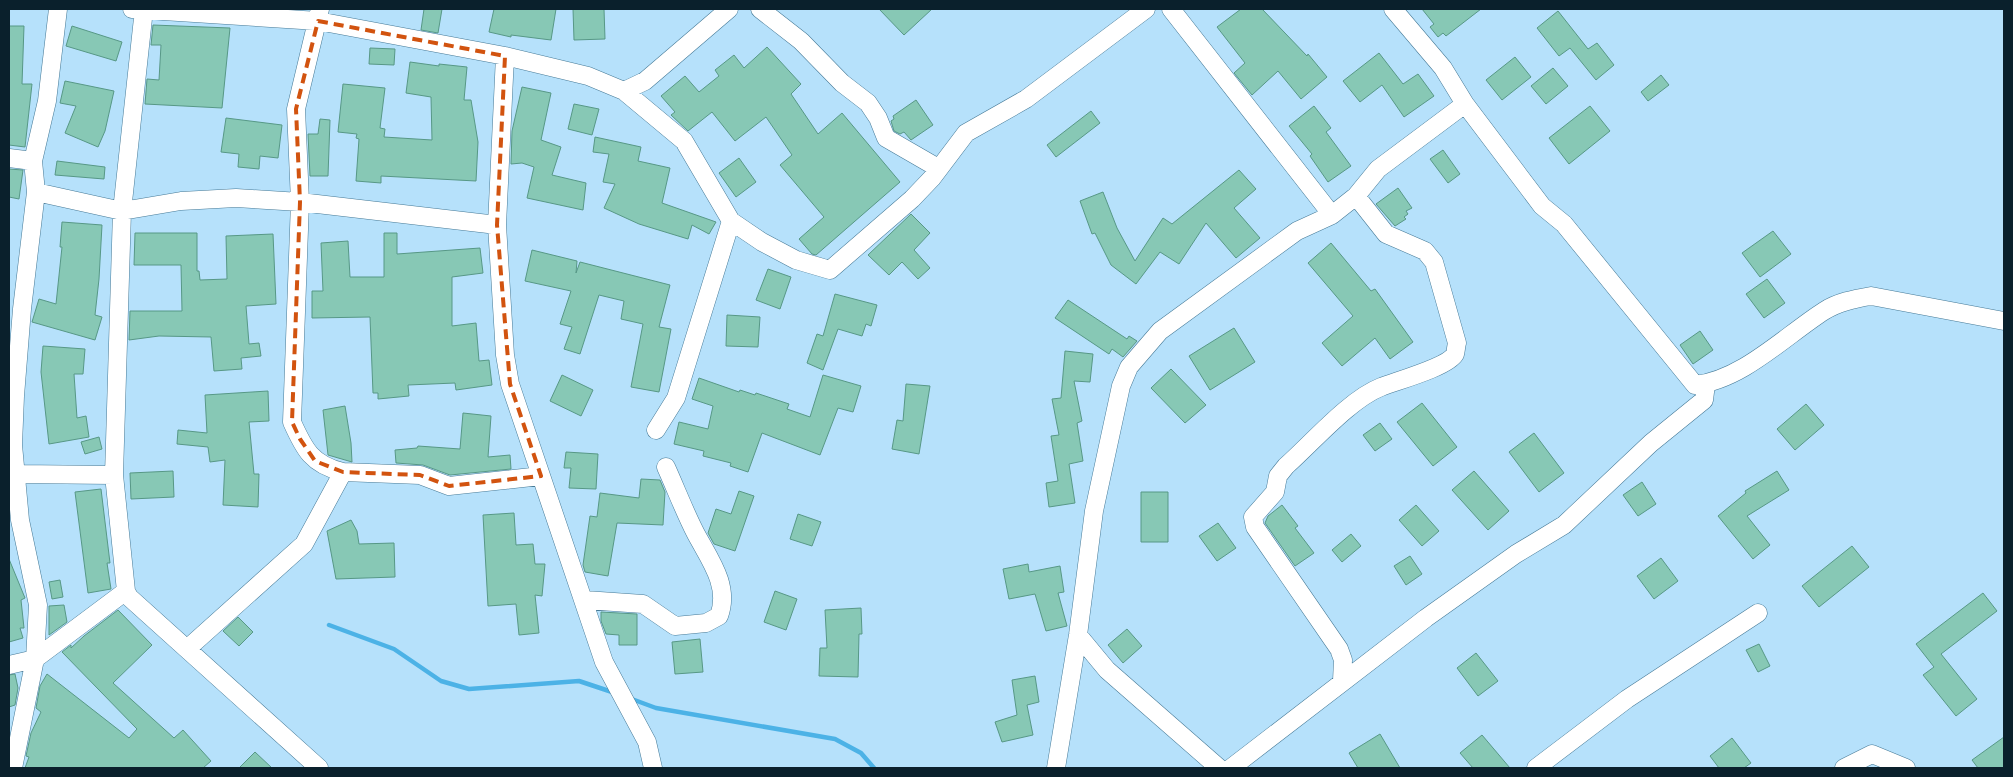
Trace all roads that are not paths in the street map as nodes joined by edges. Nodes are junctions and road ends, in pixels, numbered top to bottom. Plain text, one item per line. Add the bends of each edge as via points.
1 (58, 9) edge
2 (132, 9) edge
3 (144, 9) edge
4 (729, 9) edge
5 (760, 9) edge
6 (1146, 9) edge
7 (1171, 9) edge
8 (1393, 9) edge
9 (319, 15) edge
10 (505, 56) junction
11 (624, 91) junction
12 (1465, 104) junction
13 (9, 158) edge
14 (33, 161) junction
15 (938, 168) junction
16 (36, 192) junction
17 (1356, 196) junction
18 (300, 202) junction
19 (122, 211) junction
20 (1332, 215) junction
21 (731, 221) junction
22 (497, 225) junction
23 (15, 308) edge
24 (2004, 322) edge
25 (1706, 384) junction
26 (656, 430) dead end
27 (666, 467) dead end
28 (343, 472) junction
29 (16, 474) junction
30 (114, 475) junction
31 (541, 476) junction
32 (126, 591) junction
33 (584, 600) junction
34 (1758, 613) dead end
35 (1078, 635) junction
36 (187, 649) junction
37 (35, 659) junction
38 (9, 665) edge
39 (1342, 681) junction
40 (13, 768) edge
41 (319, 768) edge
42 (653, 768) edge
43 (1056, 768) edge
44 (1219, 768) edge
45 (1231, 768) edge
46 (1536, 768) edge
47 (1844, 768) edge
48 (1906, 768) edge

1 - 14 street via 47,100
2 - 3 street
3 - 9 street
3 - 19 street
4 - 11 street via 645,81
5 - 15 street via 801,41 842,83 868,103 886,138
6 - 15 street via 1026,99 966,133
7 - 20 street
8 - 12 street via 1443,68
9 - 10 street
9 - 18 street via 296,109
10 - 11 street via 588,76
10 - 22 street
11 - 21 street via 684,142
12 - 17 street via 1378,169
12 - 25 street via 1542,206 1564,224 1695,385
13 - 14 street
14 - 16 street
15 - 21 street via 912,198 830,270 796,260
16 - 19 street
16 - 23 street
17 - 20 street
17 - 39 street via 1386,234 1425,251 1434,262 1457,343 1450,360 1382,386 1353,405 1286,466 1278,476 1275,492 1254,517 1255,527 1339,649 1343,660
18 - 19 street via 210,199
18 - 22 street
18 - 28 street via 292,422 315,461
19 - 30 street
20 - 35 street via 1297,231 1160,331 1128,367 1094,511
21 - 26 street via 676,398
22 - 31 street via 504,346 510,384
23 - 29 street via 13,445
24 - 25 street via 1871,296 1849,300 1825,310 1748,365
25 - 39 street via 1704,400 1651,443 1564,525 1508,559
27 - 33 street via 720,580 724,605 719,616 706,623 675,626 642,604
28 - 31 street via 420,475 448,486
28 - 36 street via 304,544
29 - 30 street
29 - 37 street via 20,520 38,605
30 - 32 street
31 - 33 street
32 - 36 street
32 - 37 street
33 - 42 street via 604,662 646,742
34 - 46 street via 1627,699
35 - 43 street
35 - 44 street via 1107,670
36 - 41 street
37 - 38 street
37 - 40 street
39 - 45 street
47 - 48 street via 1872,754

